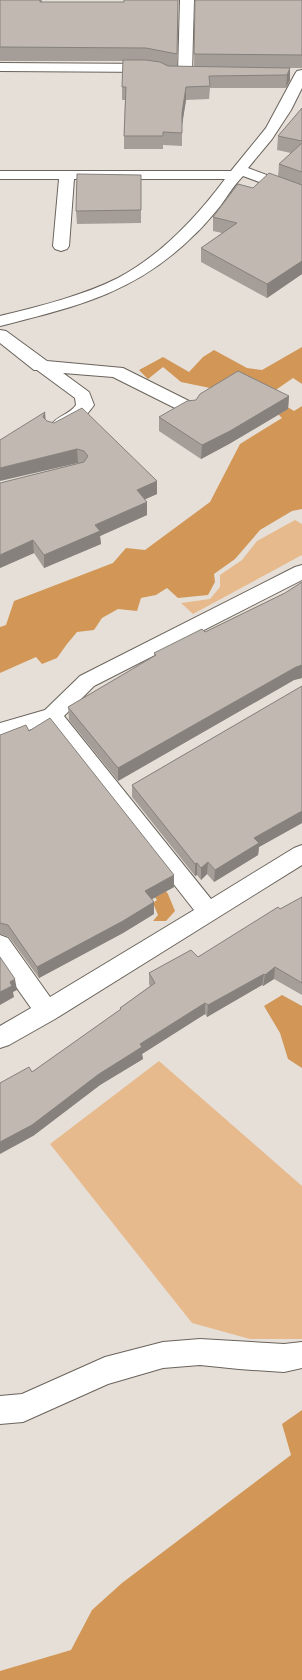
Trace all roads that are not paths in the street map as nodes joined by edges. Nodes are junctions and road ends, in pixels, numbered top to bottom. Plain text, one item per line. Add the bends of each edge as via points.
1 (187, 0) edge
2 (0, 67) edge
3 (175, 73) junction
4 (200, 73) edge
5 (286, 74) edge
6 (302, 74) edge
7 (297, 97) edge
8 (238, 172) junction
9 (0, 174) edge
10 (67, 175) junction
11 (302, 193) edge
12 (62, 246) dead end
13 (0, 321) edge
14 (0, 335) edge
15 (40, 366) junction
16 (189, 408) edge
17 (54, 429) edge
18 (302, 572) edge
19 (52, 715) junction
20 (0, 731) edge
21 (302, 854) edge
22 (208, 913) junction
23 (0, 945) edge
24 (47, 1012) junction
25 (0, 1038) edge
26 (302, 1355) edge
27 (0, 1410) edge

1 - 3 street
2 - 3 street via 146,67
3 - 4 street
5 - 6 street
6 - 7 street
7 - 8 street
8 - 10 street
8 - 11 street
8 - 13 street via 181,240 156,261 124,280 85,297
9 - 10 street
10 - 12 street
14 - 15 street
15 - 16 street via 117,372
15 - 17 street via 83,396 84,405 79,414
18 - 19 street via 86,681
19 - 20 street
19 - 22 street via 123,791
21 - 22 street
22 - 24 street
23 - 24 street
24 - 25 street
26 - 27 street via 284,1358 200,1352 163,1355 105,1371 23,1408

